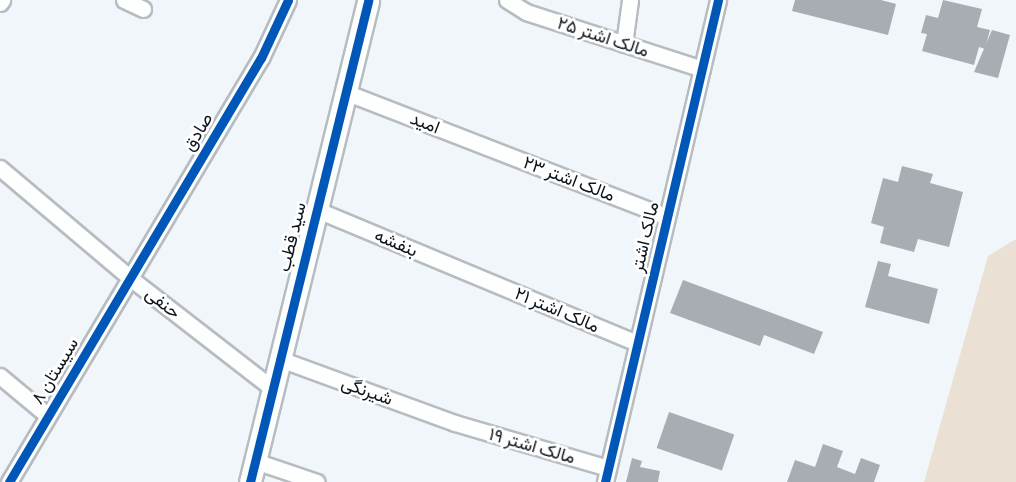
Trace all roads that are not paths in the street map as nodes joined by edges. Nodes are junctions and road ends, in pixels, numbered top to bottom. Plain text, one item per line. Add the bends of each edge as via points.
1 (124, 0) edge
2 (288, 0) edge
3 (368, 0) edge
4 (507, 0) edge
5 (630, 0) edge
6 (718, 0) edge
7 (143, 9) dead end
8 (624, 44) junction
9 (702, 69) junction
10 (345, 92) junction
11 (506, 155) joint
12 (0, 168) edge
13 (315, 210) junction
14 (667, 217) junction
15 (476, 276) joint
16 (130, 278) junction
17 (637, 343) junction
18 (280, 359) junction
19 (0, 375) edge
20 (273, 388) junction
21 (48, 416) junction
22 (455, 423) joint
23 (255, 461) junction
24 (606, 475) edge
25 (9, 482) edge
26 (250, 482) edge
27 (317, 482) edge

1 - 7 street
2 - 16 street, صادق via 261,58
3 - 10 street, سید قطب
4 - 8 street, مالک اشتر ۲۵ via 526,12
5 - 8 street
6 - 9 street, مالک اشتر
8 - 9 street, مالک اشتر ۲۵
9 - 14 street, مالک اشتر
10 - 11 street, امید
10 - 13 street, سید قطب
11 - 14 street, مالک اشتر ۲۳
12 - 16 street, حنفی
13 - 15 street, بنفشه
13 - 18 street, سید قطب
14 - 17 street, مالک اشتر
15 - 17 street, مالک اشتر ۲۱
16 - 20 street, حنفی
16 - 21 street, سیستان ۸
17 - 24 street, مالک اشتر
18 - 20 street, سید قطب
18 - 22 street, شیرنگی
19 - 21 street
20 - 23 street, سید قطب
21 - 25 street, سیستان ۸
22 - 24 street, مالک اشتر ۱۹
23 - 26 street, سید قطب
23 - 27 street

